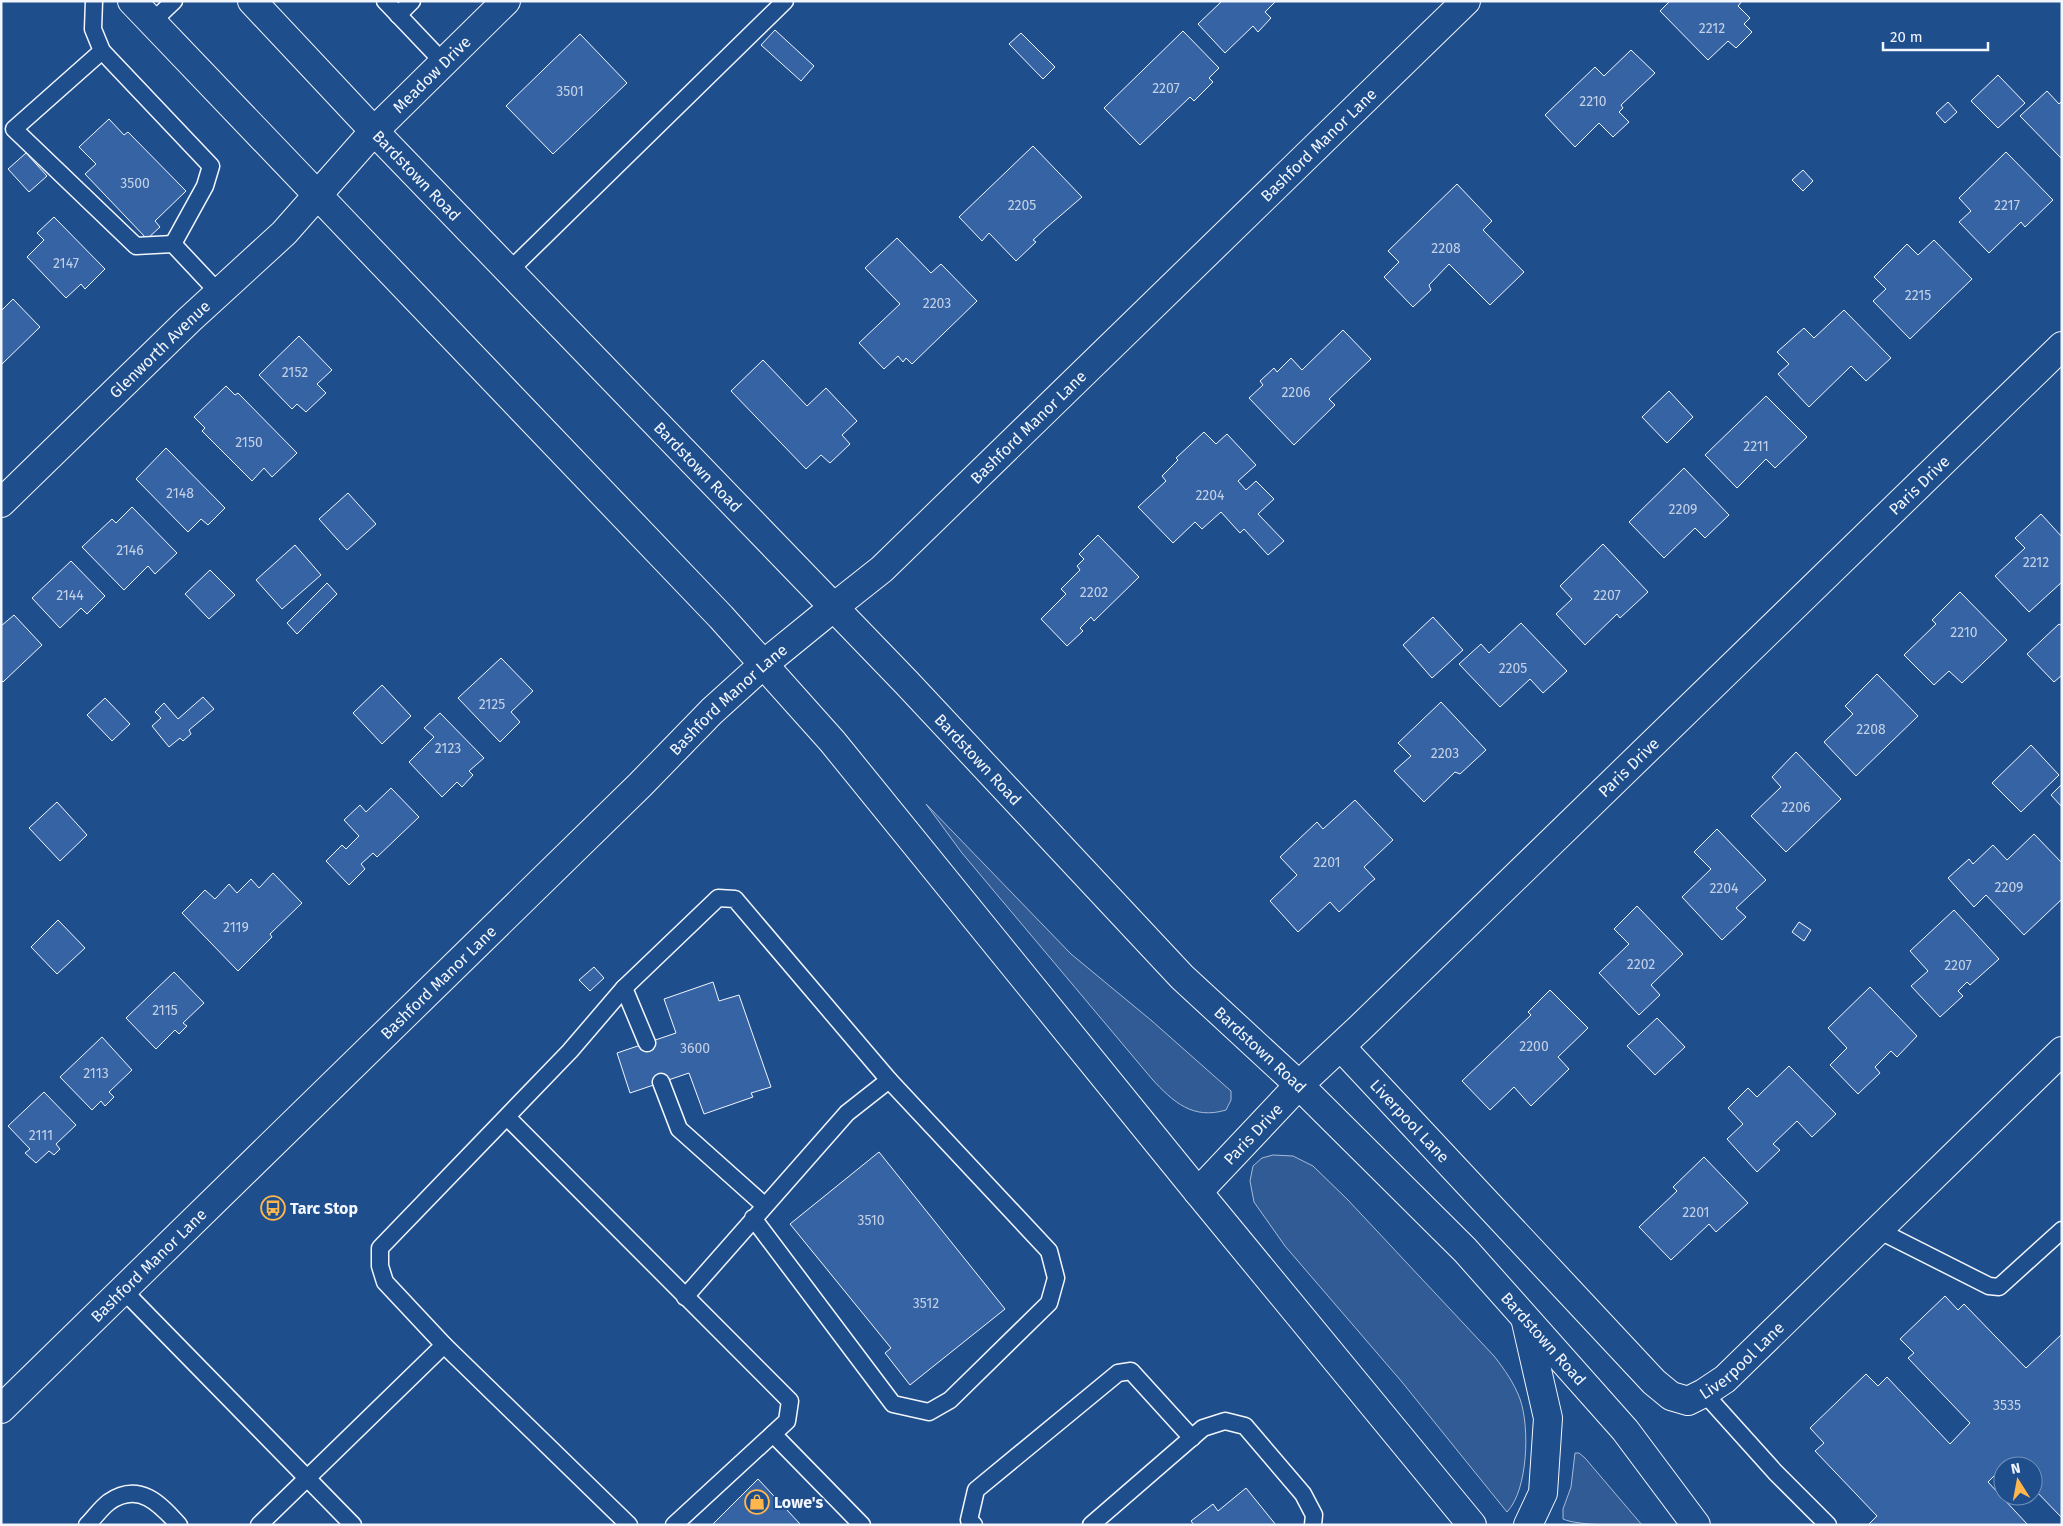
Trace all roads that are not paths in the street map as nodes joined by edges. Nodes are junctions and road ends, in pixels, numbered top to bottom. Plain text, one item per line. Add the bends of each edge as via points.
1 (94, 1) edge
2 (132, 1) edge
3 (174, 1) edge
4 (252, 1) edge
5 (385, 1) edge
6 (412, 1) edge
7 (506, 1) edge
8 (786, 1) edge
9 (1466, 1) edge
10 (398, 15) junction
11 (152, 22) junction
12 (102, 51) junction
13 (444, 63) junction
14 (374, 130) junction
15 (319, 195) junction
16 (172, 244) junction
17 (510, 270) junction
18 (219, 293) junction
19 (2062, 346) edge
20 (1, 503) edge
21 (834, 607) junction
22 (764, 664) junction
23 (624, 988) junction
24 (647, 1043) dead end
25 (1340, 1047) junction
26 (2060, 1058) edge
27 (889, 1080) junction
28 (662, 1082) dead end
29 (1299, 1085) junction
30 (507, 1117) junction
31 (1198, 1192) junction
32 (764, 1205) junction
33 (753, 1218) junction
34 (1878, 1230) junction
35 (2062, 1230) edge
36 (123, 1290) junction
37 (685, 1297) junction
38 (1525, 1318) junction
39 (444, 1345) junction
40 (1704, 1393) junction
41 (1, 1409) edge
42 (773, 1434) junction
43 (1192, 1438) junction
44 (306, 1478) junction
45 (87, 1525) edge
46 (180, 1525) edge
47 (259, 1525) edge
48 (353, 1525) edge
49 (629, 1525) edge
50 (674, 1525) edge
51 (862, 1525) edge
52 (974, 1525) edge
53 (1091, 1525) edge
54 (1313, 1525) edge
55 (1472, 1525) edge
56 (1528, 1525) edge
57 (1696, 1525) edge
58 (1828, 1525) edge

1 - 12 lane via 93,29
2 - 11 street
3 - 11 lane
4 - 14 street, Bardstown Road
5 - 10 lane
6 - 10 lane
7 - 13 street, Meadow Drive
8 - 17 lane
9 - 21 street, Bashford Manor Lane via 882,569
10 - 13 lane
11 - 15 street
12 - 16 lane via 211,166 205,186
12 - 16 lane via 14,129 136,246
13 - 14 street, Meadow Drive
14 - 15 street, Meadow Drive
14 - 17 street, Bardstown Road
15 - 18 street, Glenworth Avenue via 284,233
15 - 22 street
16 - 18 lane
17 - 21 street, Bardstown Road
18 - 20 street, Glenworth Avenue
19 - 25 street, Paris Drive
21 - 22 street, Bashford Manor Lane
21 - 29 street, Bardstown Road via 1182,977
22 - 31 street via 832,741
22 - 36 street, Bashford Manor Lane via 712,711
23 - 24 lane
23 - 27 lane via 718,898 735,899
23 - 30 lane
25 - 29 street, Paris Drive
25 - 40 street, Liverpool Lane via 1654,1382 1671,1396 1688,1401
26 - 34 street, Liverpool Lane
27 - 32 lane via 847,1113
27 - 33 lane via 1049,1251 1056,1278 1049,1303 950,1400 929,1412 893,1404
28 - 32 lane via 679,1129
29 - 31 street, Paris Drive
29 - 38 street, Bardstown Road via 1466,1250
30 - 37 lane
30 - 39 lane via 380,1248 380,1266 385,1282
31 - 55 street
32 - 33 lane
33 - 37 lane
34 - 35 lane via 1989,1286 1999,1287
34 - 40 street, Liverpool Lane via 1725,1379
36 - 41 street, Bashford Manor Lane
36 - 44 lane
37 - 42 lane via 790,1401 787,1421
38 - 56 street via 1548,1418 1543,1493
38 - 57 street, Bardstown Road via 1625,1430
39 - 44 lane
39 - 49 lane
40 - 58 lane
42 - 50 lane
42 - 51 lane
43 - 52 lane via 1131,1371 1118,1374 976,1490 969,1520
43 - 53 lane
43 - 54 lane via 1203,1428 1225,1421 1245,1426 1303,1494 1314,1515
44 - 47 lane
44 - 48 lane
45 - 46 lane via 109,1502 136,1494 149,1497

